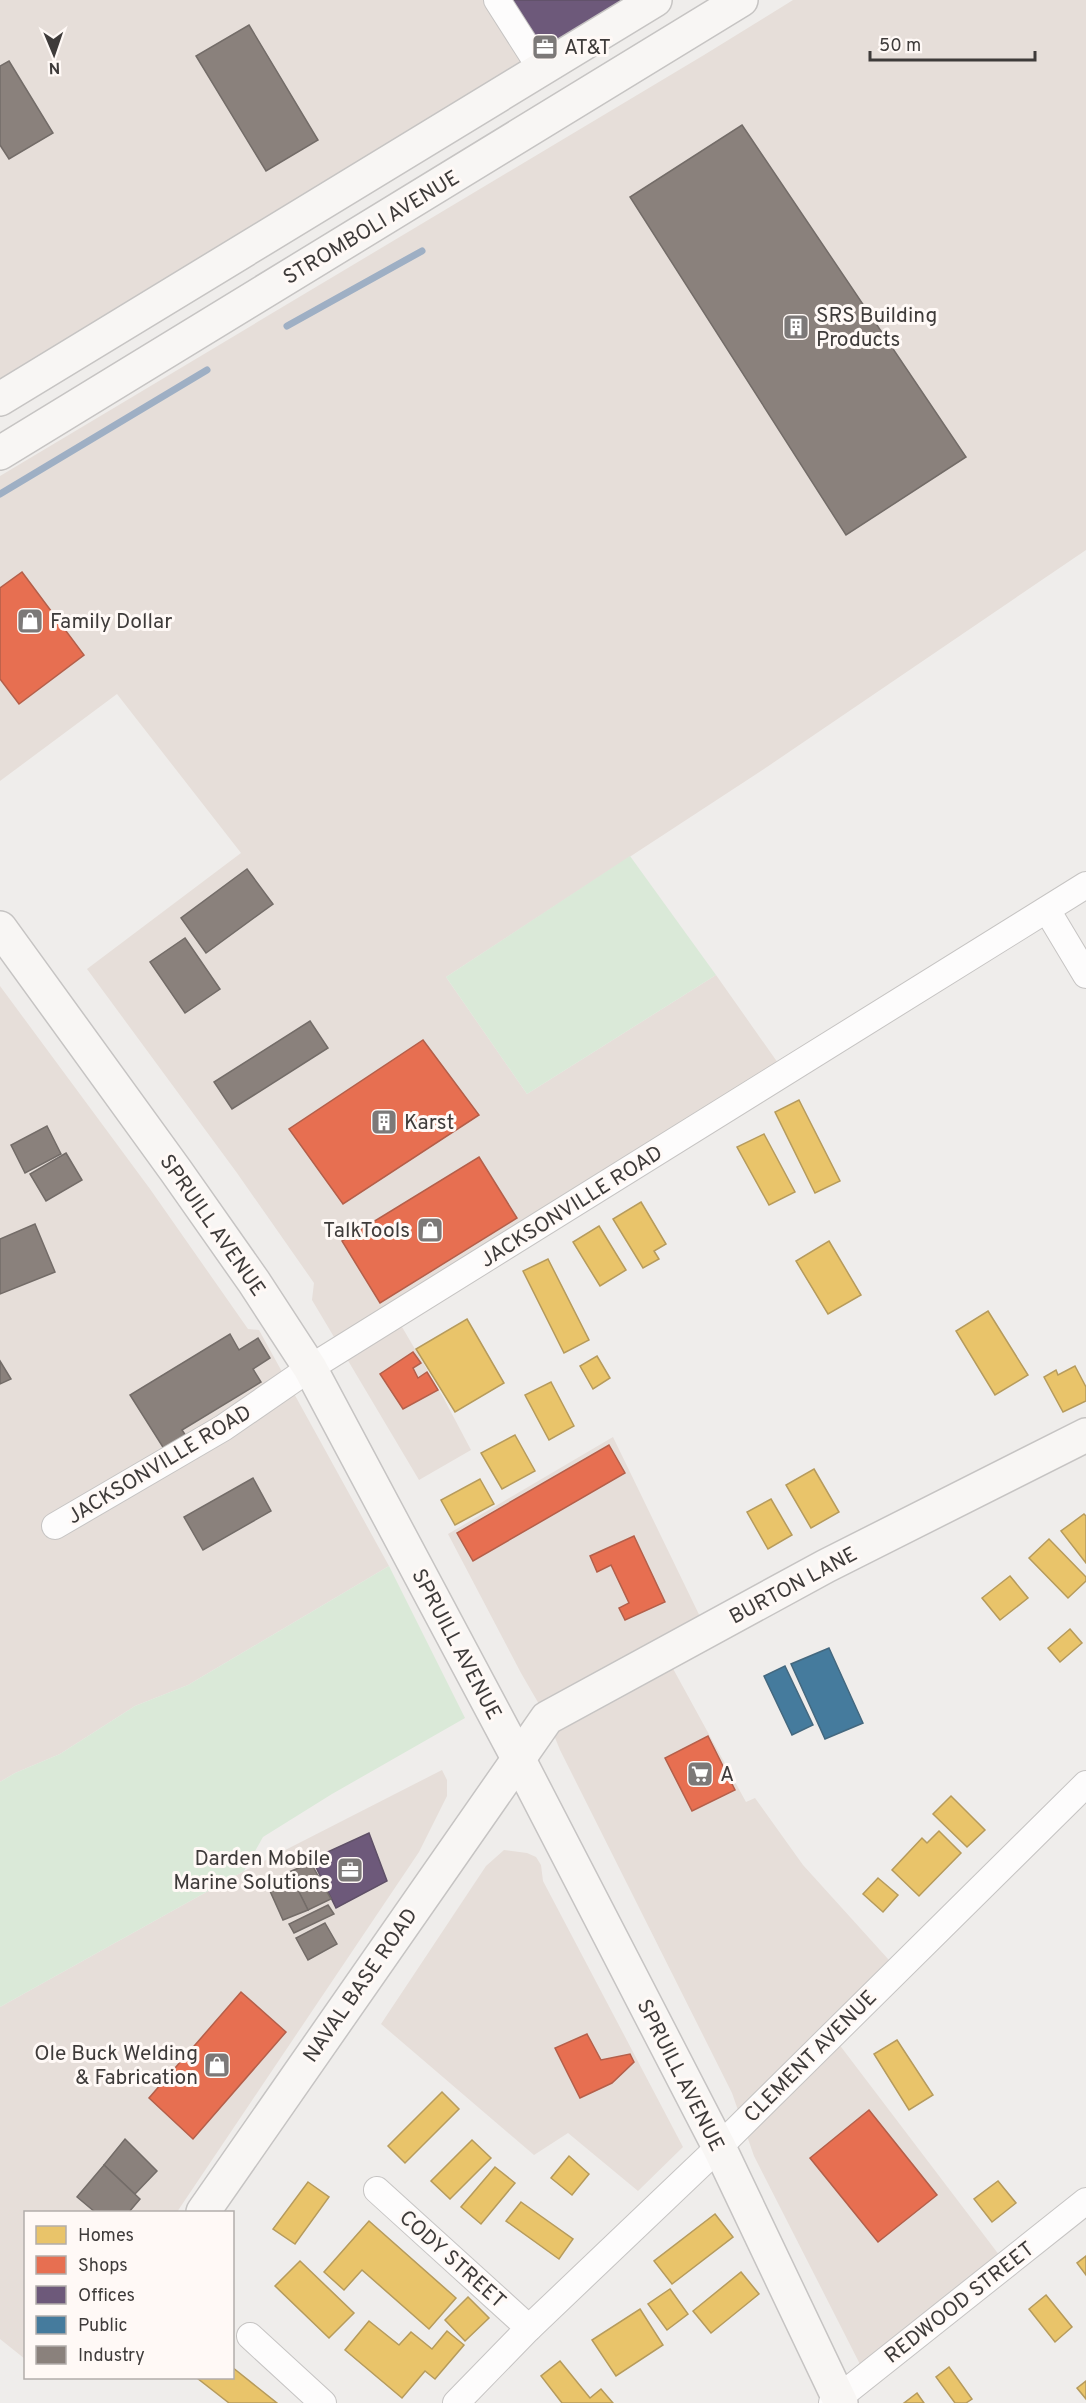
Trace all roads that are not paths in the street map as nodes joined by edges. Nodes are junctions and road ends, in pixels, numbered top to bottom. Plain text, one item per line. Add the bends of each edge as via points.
1 (497, 0) edge
2 (655, 0) edge
3 (741, 0) edge
4 (541, 69) junction
5 (0, 399) edge
6 (0, 453) edge
7 (1086, 885) edge
8 (1047, 910) junction
9 (0, 928) edge
10 (1086, 975) edge
11 (310, 1368) junction
12 (1086, 1435) edge
13 (55, 1526) dead end
14 (518, 1758) junction
15 (1086, 1784) edge
16 (718, 2147) junction
17 (377, 2190) dead end
18 (1086, 2201) edge
19 (204, 2211) edge
20 (529, 2328) junction
21 (250, 2336) dead end
22 (837, 2401) edge
23 (324, 2403) edge
24 (456, 2403) edge

1 - 4 street
2 - 4 street
3 - 6 street, STROMBOLI AVENUE
4 - 5 street
7 - 8 street, JACKSONVILLE ROAD
8 - 10 street
8 - 11 street, JACKSONVILLE ROAD
9 - 11 street, SPRUILL AVENUE via 176,1171
11 - 13 street, JACKSONVILLE ROAD via 223,1428
11 - 14 street, SPRUILL AVENUE
12 - 14 street, BURTON LANE via 826,1566 547,1718
14 - 16 street, SPRUILL AVENUE
14 - 19 street, NAVAL BASE ROAD
15 - 16 street, CLEMENT AVENUE
16 - 20 street, CLEMENT AVENUE
16 - 22 street, SPRUILL AVENUE
17 - 20 street, CODY STREET
18 - 22 street, REDWOOD STREET
20 - 24 street, CLEMENT AVENUE
21 - 23 street

